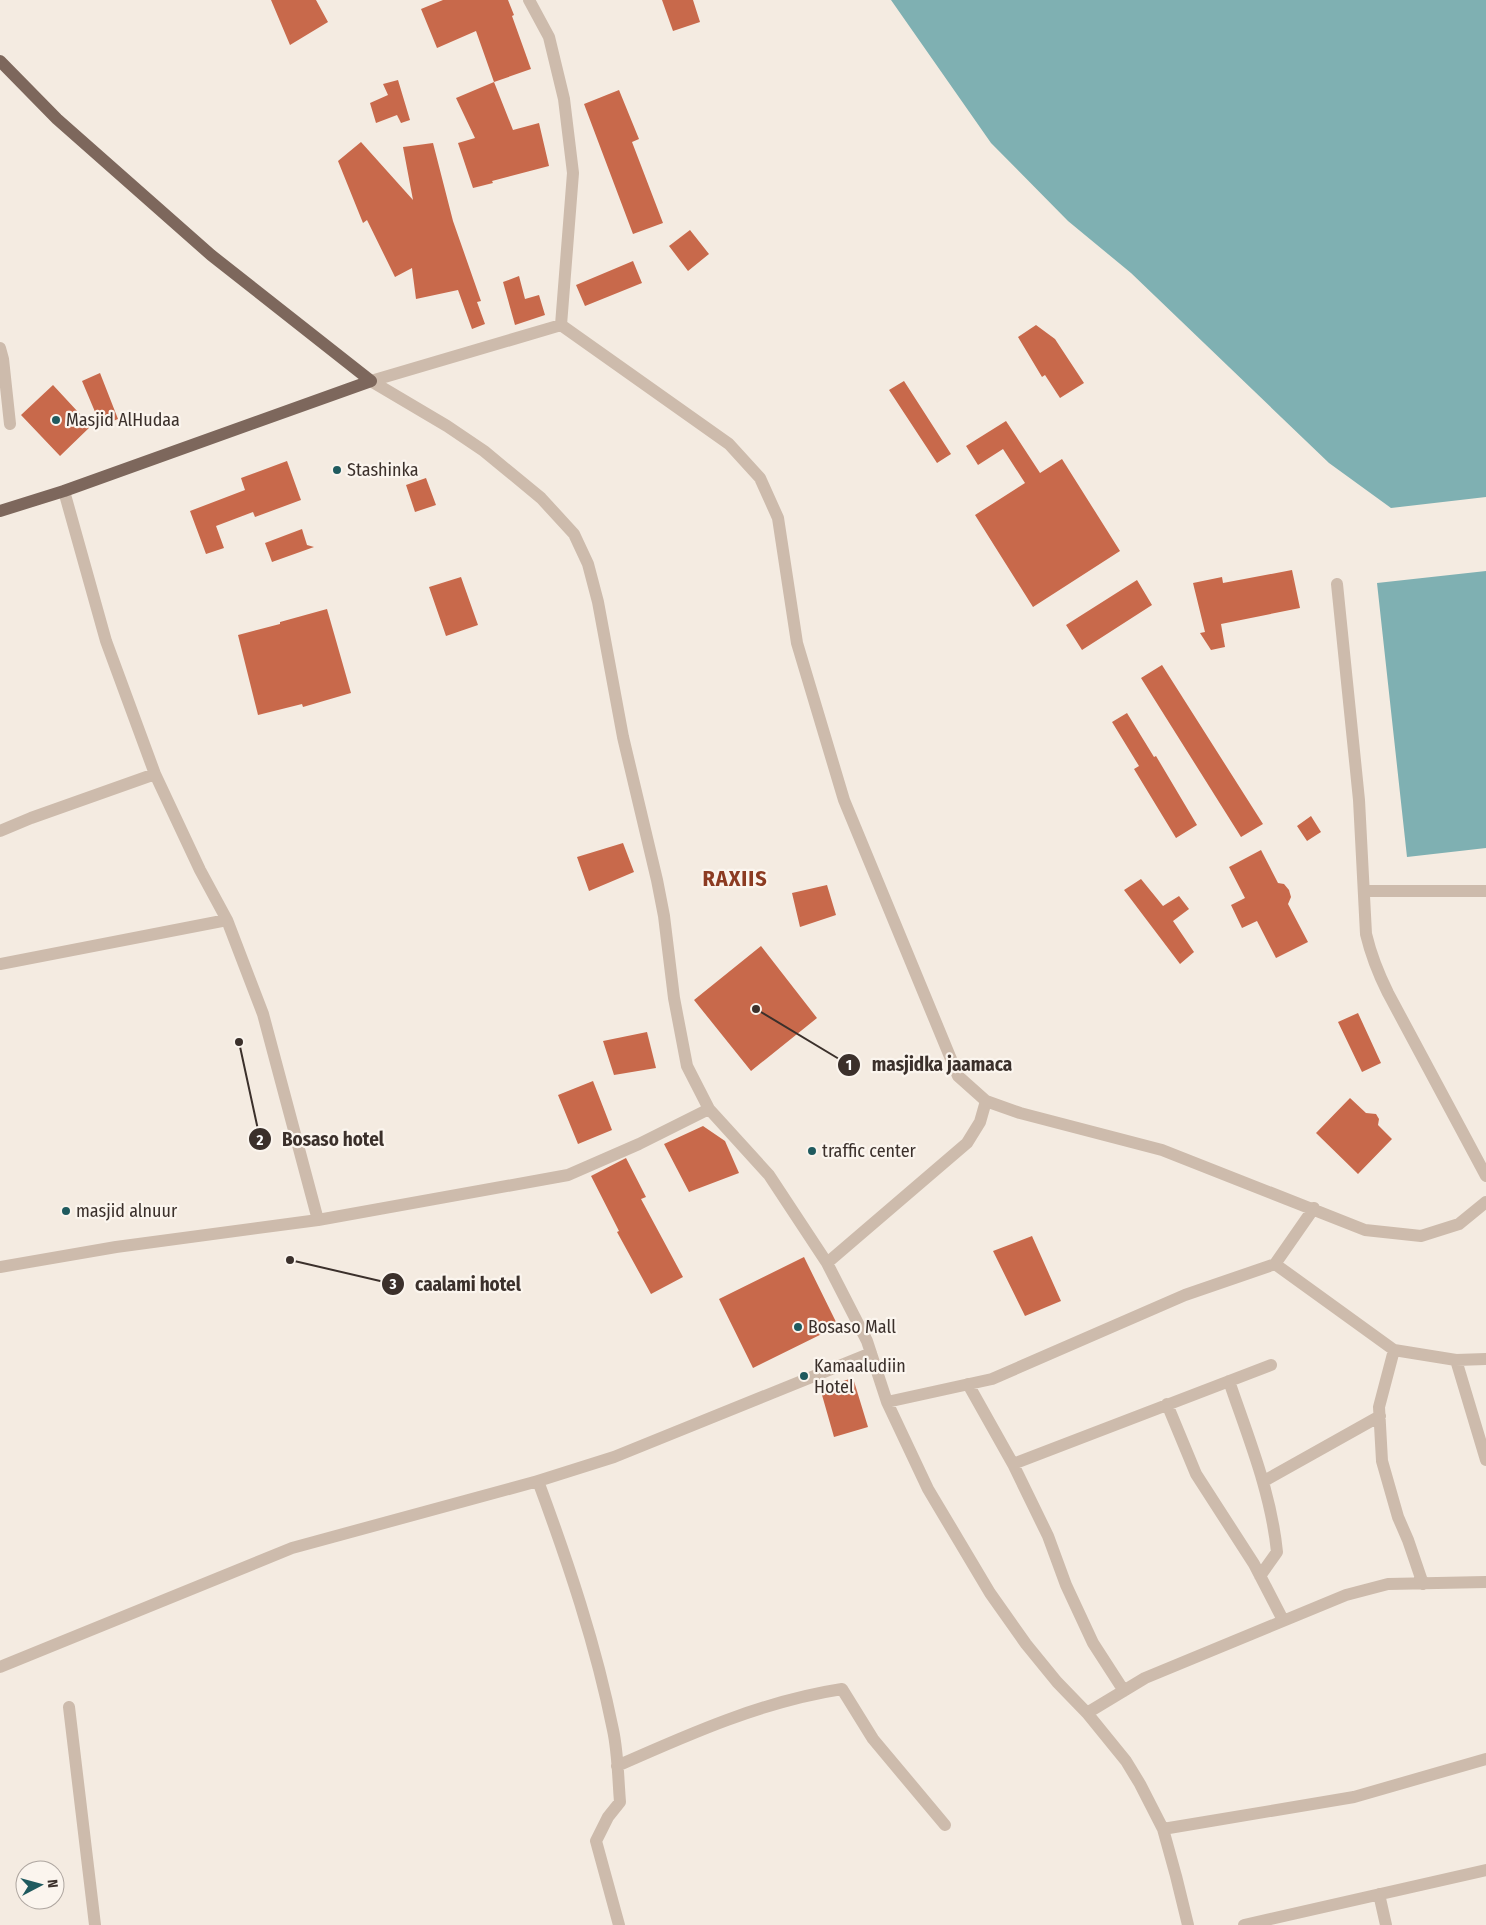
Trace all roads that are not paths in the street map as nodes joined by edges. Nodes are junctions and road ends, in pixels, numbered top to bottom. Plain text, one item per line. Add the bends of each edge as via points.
1 (529, 0) edge
2 (0, 61) edge
3 (561, 325) junction
4 (0, 348) edge
5 (370, 381) junction
6 (10, 424) dead end
7 (64, 491) junction
8 (0, 512) edge
9 (1337, 584) dead end
10 (155, 774) junction
11 (0, 831) edge
12 (1364, 891) junction
13 (1486, 891) edge
14 (227, 920) junction
15 (0, 964) edge
16 (986, 1101) junction
17 (709, 1109) junction
18 (1486, 1176) edge
19 (1486, 1202) edge
20 (1314, 1208) junction
21 (318, 1220) junction
22 (828, 1263) junction
23 (1275, 1264) junction
24 (0, 1267) edge
25 (1394, 1350) junction
26 (871, 1353) junction
27 (1486, 1359) edge
28 (1456, 1360) junction
29 (1272, 1365) dead end
30 (1228, 1381) junction
31 (968, 1384) junction
32 (887, 1402) junction
33 (1167, 1404) junction
34 (1380, 1416) junction
35 (1486, 1460) edge
36 (1013, 1464) junction
37 (538, 1481) junction
38 (1264, 1481) junction
39 (1260, 1576) junction
40 (1486, 1582) edge
41 (1423, 1584) junction
42 (1283, 1620) junction
43 (0, 1667) edge
44 (1124, 1691) junction
45 (69, 1707) dead end
46 (1087, 1713) junction
47 (1486, 1759) edge
48 (617, 1766) junction
49 (945, 1825) dead end
50 (1163, 1829) junction
51 (1486, 1870) edge
52 (1379, 1894) junction
53 (95, 1925) edge
54 (619, 1925) edge
55 (1188, 1925) edge
56 (1244, 1925) edge
57 (1386, 1925) edge

1 - 3 street via 551,46 564,99 573,173
2 - 5 main road via 57,118 211,255
3 - 5 street
3 - 16 street via 729,444 760,478 778,518 796,643 844,800 958,1076
4 - 6 street
5 - 7 main road
5 - 17 street via 484,451 541,498 574,534 588,564 657,880 687,1066
7 - 8 main road
7 - 10 street via 106,641
9 - 12 street via 1359,800
10 - 11 street
10 - 14 street
12 - 13 street
12 - 18 street via 1366,934 1375,968
14 - 15 street
14 - 21 street via 263,1014
16 - 20 street via 1162,1150
16 - 22 street via 980,1122 967,1143
17 - 21 street via 568,1175
17 - 22 street via 769,1175
19 - 20 street via 1459,1224 1421,1236 1365,1230
20 - 23 street
21 - 24 street
22 - 26 street
23 - 25 street
23 - 31 street via 1185,1295 992,1379
25 - 28 street
25 - 34 street via 1379,1407
26 - 32 street
26 - 37 street via 614,1458
27 - 28 street
28 - 35 street
29 - 30 street
30 - 33 street
30 - 38 street
31 - 32 street
31 - 36 street
32 - 46 street via 928,1489 990,1593 1026,1644
33 - 36 street
33 - 39 street via 1196,1474
34 - 38 street
34 - 41 street via 1382,1461 1398,1517
36 - 44 street via 1048,1536 1089,1634
37 - 43 street via 292,1548
37 - 48 street via 587,1626 614,1732
38 - 39 street via 1277,1552
39 - 42 street
40 - 41 street
41 - 42 street via 1388,1584 1346,1595
42 - 44 street via 1145,1678
44 - 46 street
45 - 53 street
46 - 50 street via 1126,1762
47 - 50 street via 1354,1797
48 - 49 street via 749,1712 842,1689 873,1740
48 - 54 street via 620,1802 596,1841
50 - 55 street
51 - 52 street
52 - 56 street
52 - 57 street

